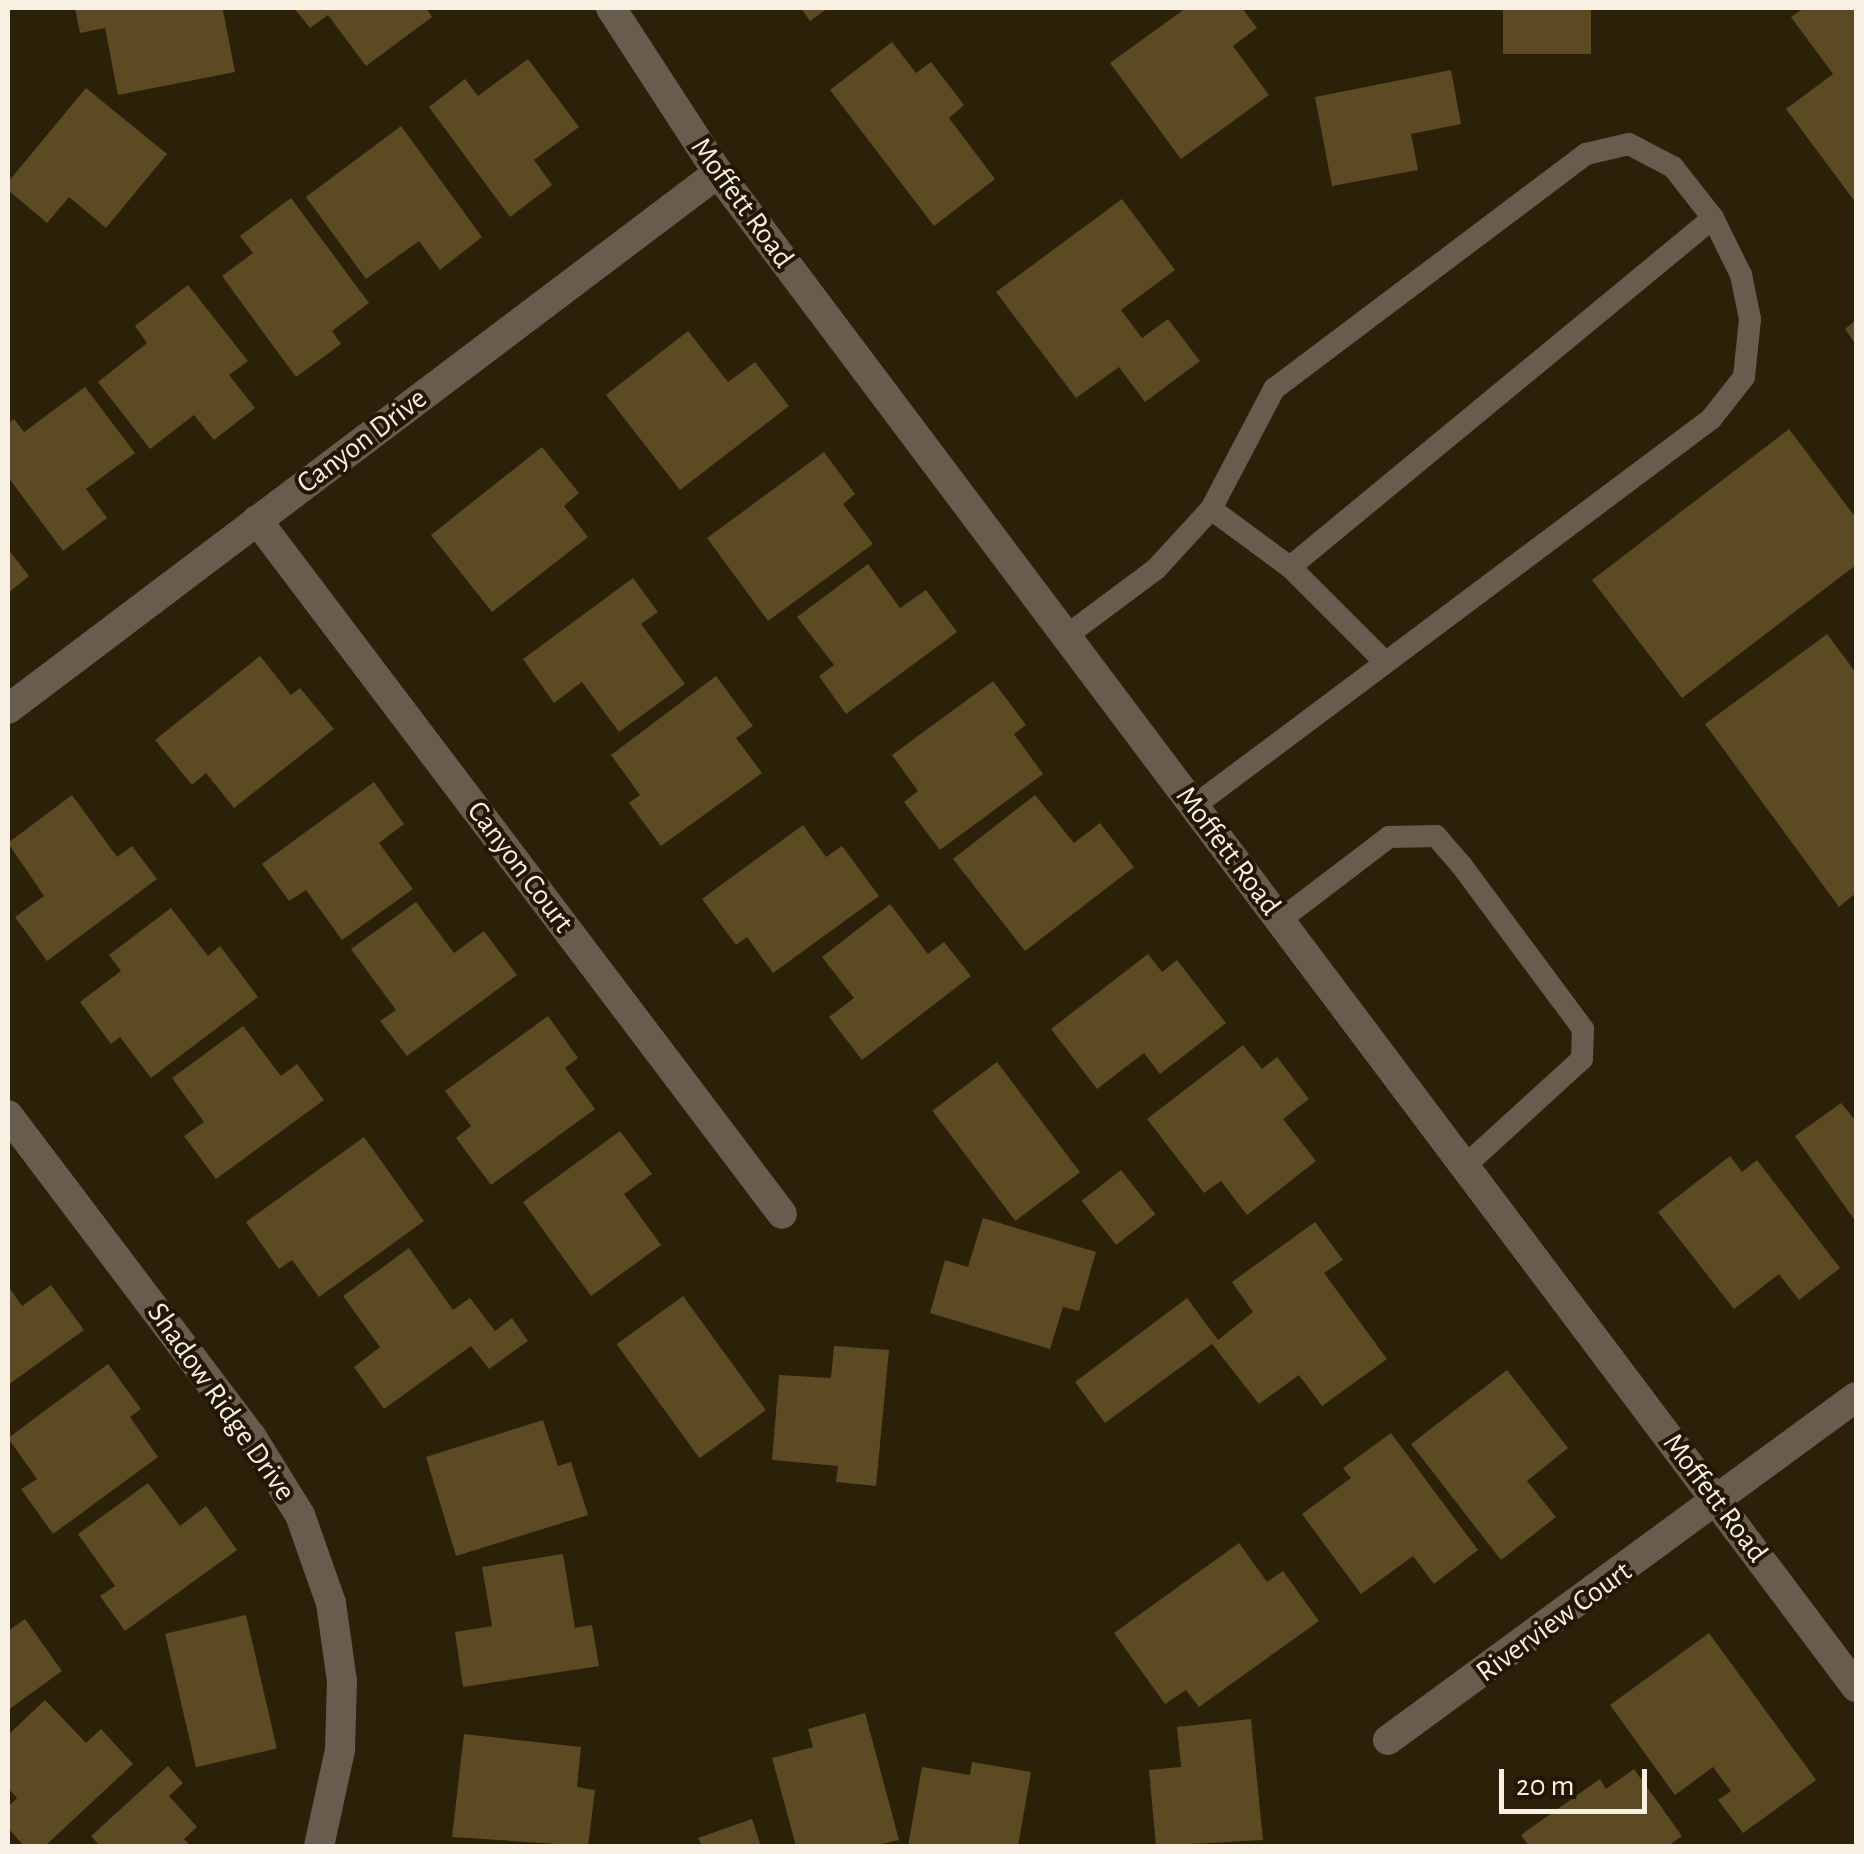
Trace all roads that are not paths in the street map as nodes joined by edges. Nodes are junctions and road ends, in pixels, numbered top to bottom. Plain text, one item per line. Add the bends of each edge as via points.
1 (610, 8) edge
2 (718, 173) junction
3 (1713, 218) junction
4 (1211, 509) junction
5 (257, 520) junction
6 (1290, 567) junction
7 (1066, 636) junction
8 (1386, 662) junction
9 (8, 709) edge
10 (1194, 806) junction
11 (1280, 920) junction
12 (8, 1115) edge
13 (1465, 1166) junction
14 (782, 1214) dead end
15 (1856, 1397) edge
16 (1719, 1503) junction
17 (1856, 1686) edge
18 (1388, 1740) dead end
19 (319, 1846) edge

1 - 2 street, Moffett Road
2 - 5 street, Canyon Drive
2 - 7 street, Moffett Road
3 - 4 lane via 1672,167 1628,144 1586,154 1274,388
3 - 6 lane
3 - 8 lane via 1740,275 1750,319 1744,377 1711,419
4 - 6 lane
4 - 7 lane via 1156,569
5 - 9 street, Canyon Drive
5 - 14 street, Canyon Court
6 - 8 lane
7 - 10 street, Moffett Road
8 - 10 lane
10 - 11 street, Moffett Road
11 - 13 street, Moffett Road
11 - 13 lane via 1389,837 1436,836 1462,866 1582,1029 1582,1059
12 - 19 street, Shadow Ridge Drive via 251,1436 300,1516 331,1604 342,1681 340,1750
13 - 16 street, Moffett Road
15 - 16 street, Riverview Court
16 - 17 street, Moffett Road
16 - 18 street, Riverview Court

